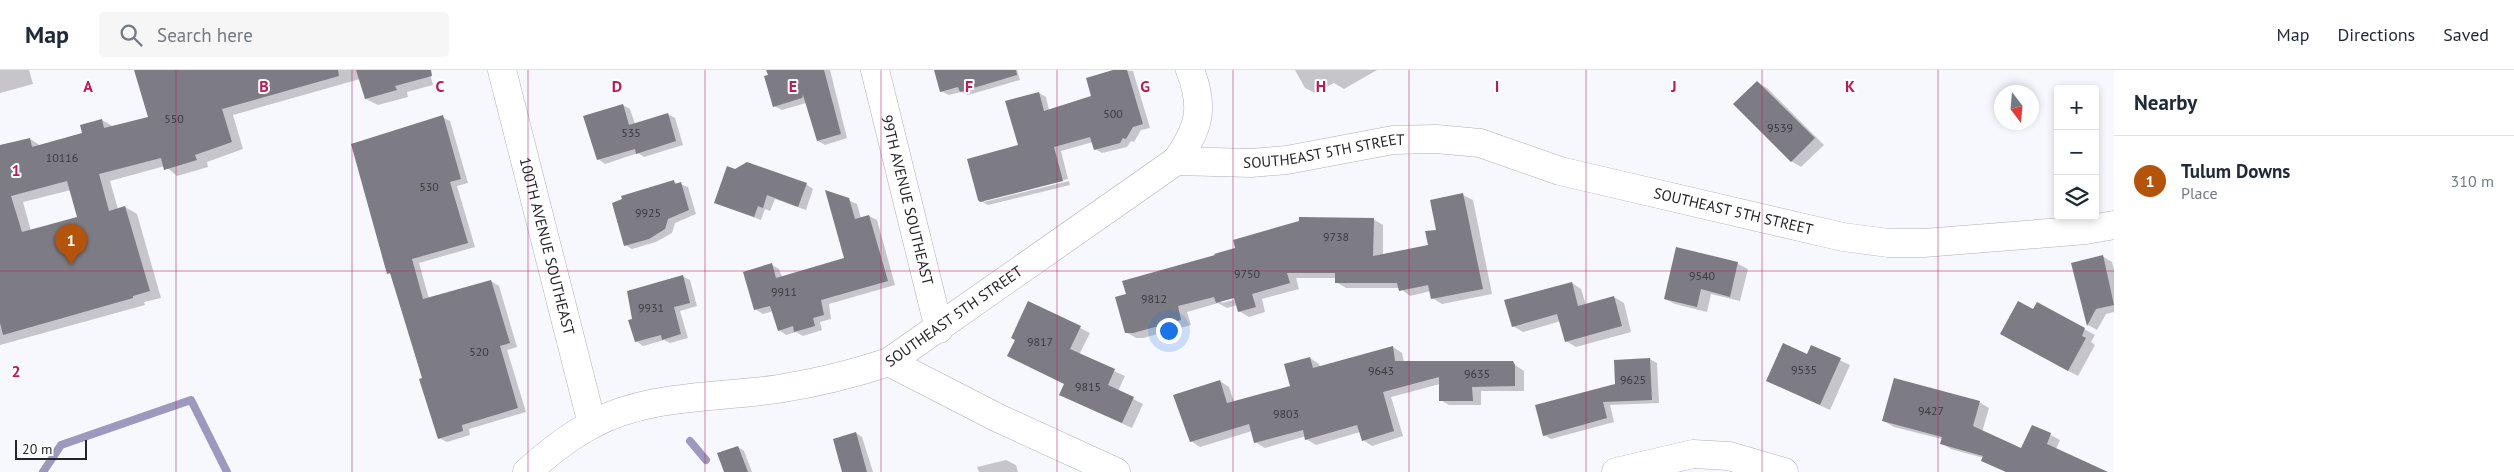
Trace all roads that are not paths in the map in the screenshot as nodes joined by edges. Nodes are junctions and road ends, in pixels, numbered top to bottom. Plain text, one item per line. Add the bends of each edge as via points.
1 (502, 70) edge
2 (875, 70) edge
3 (1190, 70) edge
4 (1176, 161) junction
5 (2114, 225) edge
6 (939, 329) junction
7 (889, 362) junction
8 (592, 424) junction
9 (527, 472) edge
10 (1116, 472) edge
11 (1616, 472) edge
12 (1784, 472) edge

1 - 8 street, 100TH AVENUE SOUTHEAST
2 - 6 street, 99TH AVENUE SOUTHEAST
3 - 4 street via 1196,90 1198,118 1191,141
4 - 5 street, SOUTHEAST 5TH STREET via 1251,163 1287,160 1393,140 1436,139 1480,144 1560,171 1843,237 1879,242 1924,243
4 - 6 street, SOUTHEAST 5TH STREET
6 - 7 street, SOUTHEAST 5TH STREET
7 - 8 street, SOUTHEAST 5TH STREET via 848,376 778,389 672,400
7 - 10 street via 998,418
8 - 9 street, SOUTHEAST 5TH STREET
11 - 12 street via 1694,454 1729,456

